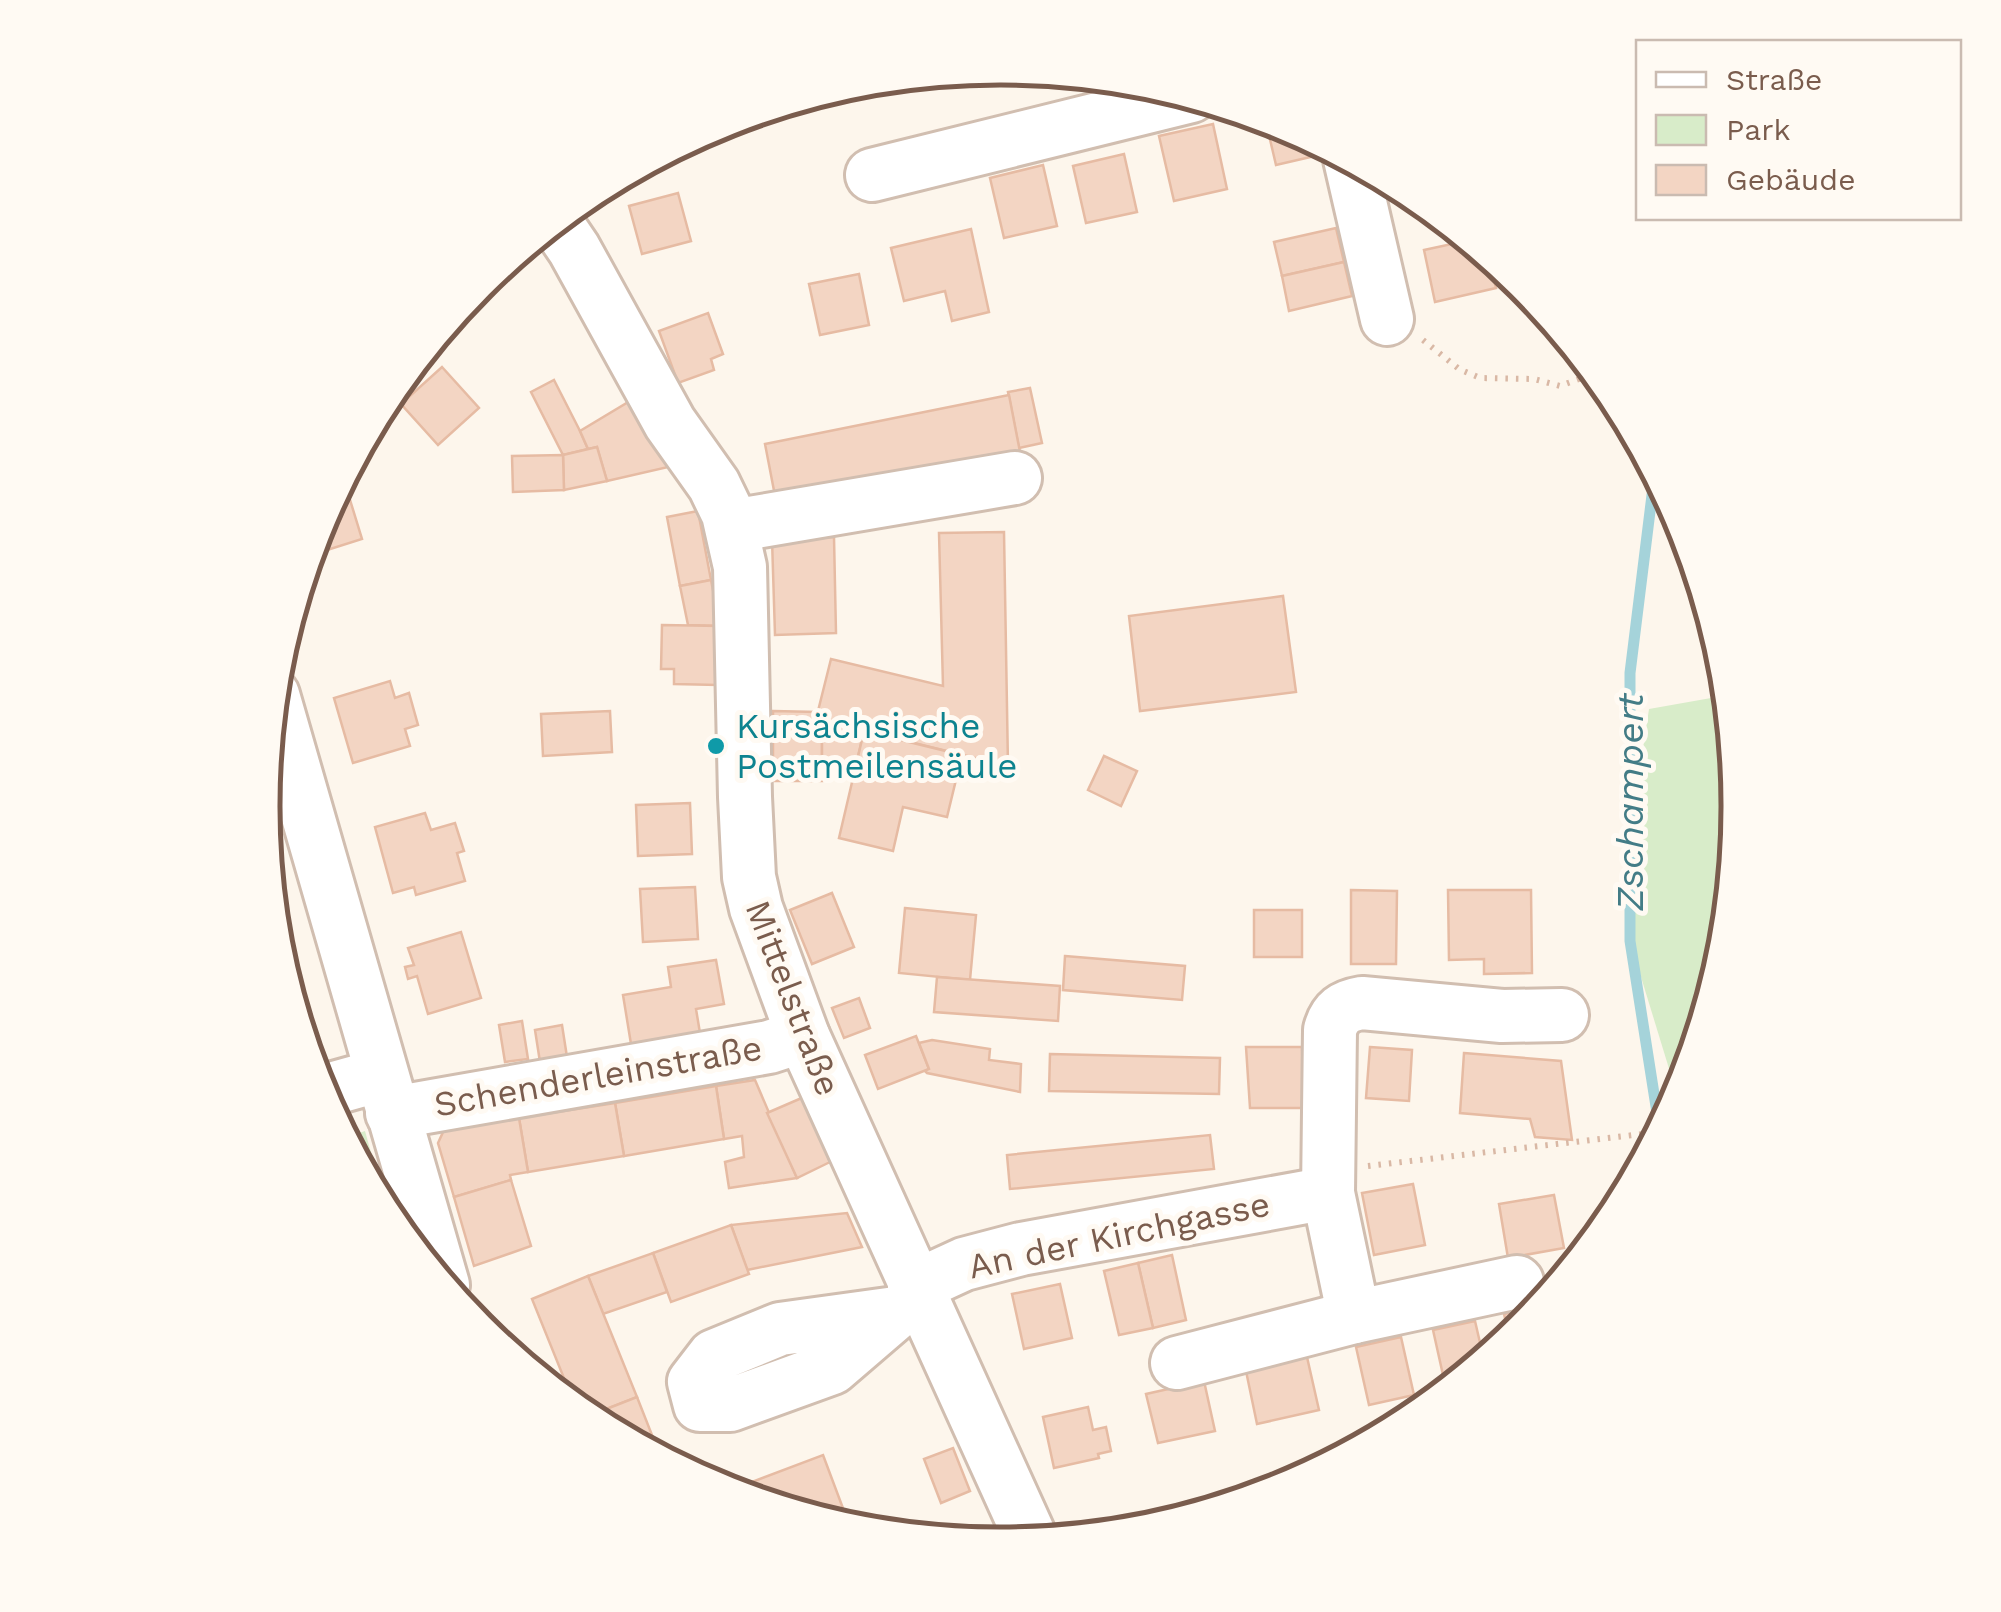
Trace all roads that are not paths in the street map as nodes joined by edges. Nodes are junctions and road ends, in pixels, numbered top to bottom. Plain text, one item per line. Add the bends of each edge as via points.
1 (1160, 104) edge
2 (872, 175) dead end
3 (1355, 179) edge
4 (563, 233) edge
5 (1388, 319) road end
6 (1015, 478) dead end
7 (732, 526) junction
8 (284, 733) edge
9 (1562, 1015) dead end
10 (803, 1036) junction
11 (339, 1093) edge
12 (387, 1094) junction
13 (1328, 1181) junction
14 (433, 1251) edge
15 (1517, 1282) dead end
16 (910, 1301) junction
17 (1354, 1317) junction
18 (1177, 1363) dead end
19 (1024, 1526) edge

1 - 2 street
3 - 5 street
4 - 7 street, Mittelstraße
6 - 7 street
7 - 10 street, Mittelstraße via 741,587 749,877
8 - 12 street
9 - 13 street via 1362,1003 1342,1009 1330,1030
10 - 12 street, Schenderleinstraße via 769,1048
10 - 16 street, Mittelstraße
11 - 12 street, Schenderleinstraße
12 - 14 street
13 - 16 street, An der Kirchgasse via 964,1264
13 - 17 street
15 - 17 street
16 - 19 street, Mittelstraße
17 - 18 street

